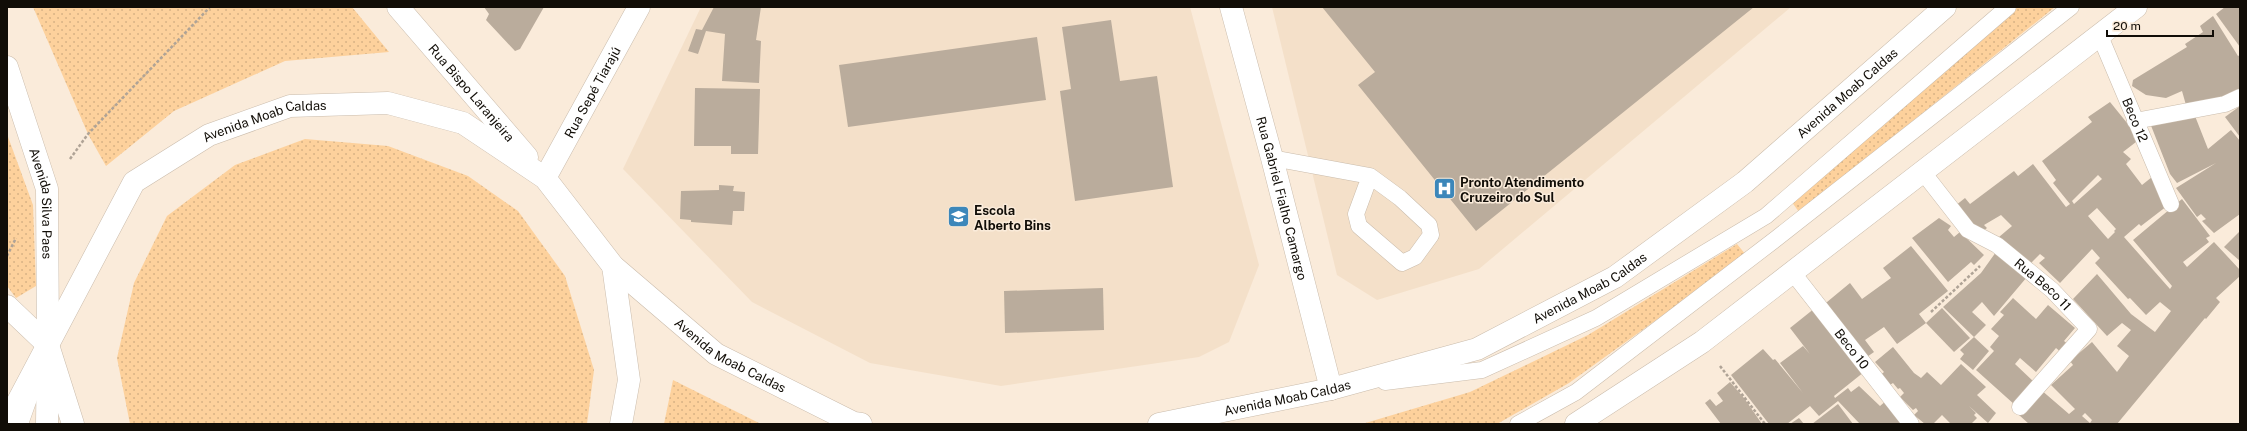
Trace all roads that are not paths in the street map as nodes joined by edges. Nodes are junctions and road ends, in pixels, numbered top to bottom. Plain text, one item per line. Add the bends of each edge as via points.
1 (398, 7) edge
2 (639, 7) edge
3 (1231, 7) edge
4 (1945, 7) edge
5 (2008, 7) edge
6 (2072, 7) edge
7 (2136, 7) edge
8 (2100, 36) junction
9 (7, 67) edge
10 (2240, 97) edge
11 (2135, 121) junction
12 (1272, 158) junction
13 (1922, 170) junction
14 (1370, 176) junction
15 (545, 178) junction
16 (2171, 204) dead end
17 (613, 266) junction
18 (1793, 273) junction
19 (7, 306) edge
20 (48, 345) junction
21 (1331, 389) junction
22 (2020, 407) dead end
23 (7, 422) edge
24 (20, 424) edge
25 (47, 424) edge
26 (73, 424) edge
27 (621, 424) edge
28 (861, 424) edge
29 (1159, 424) edge
30 (1518, 424) edge
31 (1576, 424) edge
32 (1912, 424) edge

1 - 15 main road, Rua Bispo Laranjeira
2 - 15 main road, Rua Sepé Tiarajú
3 - 12 main road, Rua Gabriel Fialho Camargo
4 - 21 main road, Avenida Moab Caldas via 1745,182 1615,277 1476,349
5 - 21 lane via 1766,216 1596,318 1482,370
6 - 30 lane via 1576,392
7 - 8 main road
8 - 11 lane, Beco 12
8 - 13 main road
9 - 20 main road, Avenida Silva Paes via 47,190
10 - 11 lane via 2225,104
11 - 16 lane, Beco 12 via 2143,134
12 - 14 lane
12 - 21 main road, Rua Gabriel Fialho Camargo
13 - 18 main road
13 - 22 lane, Rua Beco 11 via 1968,230 1997,245 2052,290 2089,329
14 - 14 lane via 1400,198 1429,225 1431,235 1415,257 1402,263 1359,226 1356,214
15 - 17 main road, Avenida Moab Caldas
15 - 20 main road, Avenida Moab Caldas via 463,123 388,103 290,106 209,135 134,182
17 - 27 main road, Avenida Moab Caldas via 629,380
17 - 28 main road, Avenida Moab Caldas via 716,354 854,423
18 - 31 main road via 1702,342
18 - 32 lane, Beco 10
19 - 20 main road
20 - 23 main road, Avenida Moab Caldas
20 - 24 lane
20 - 25 main road, Avenida Silva Paes
20 - 26 main road
21 - 29 main road, Avenida Moab Caldas

